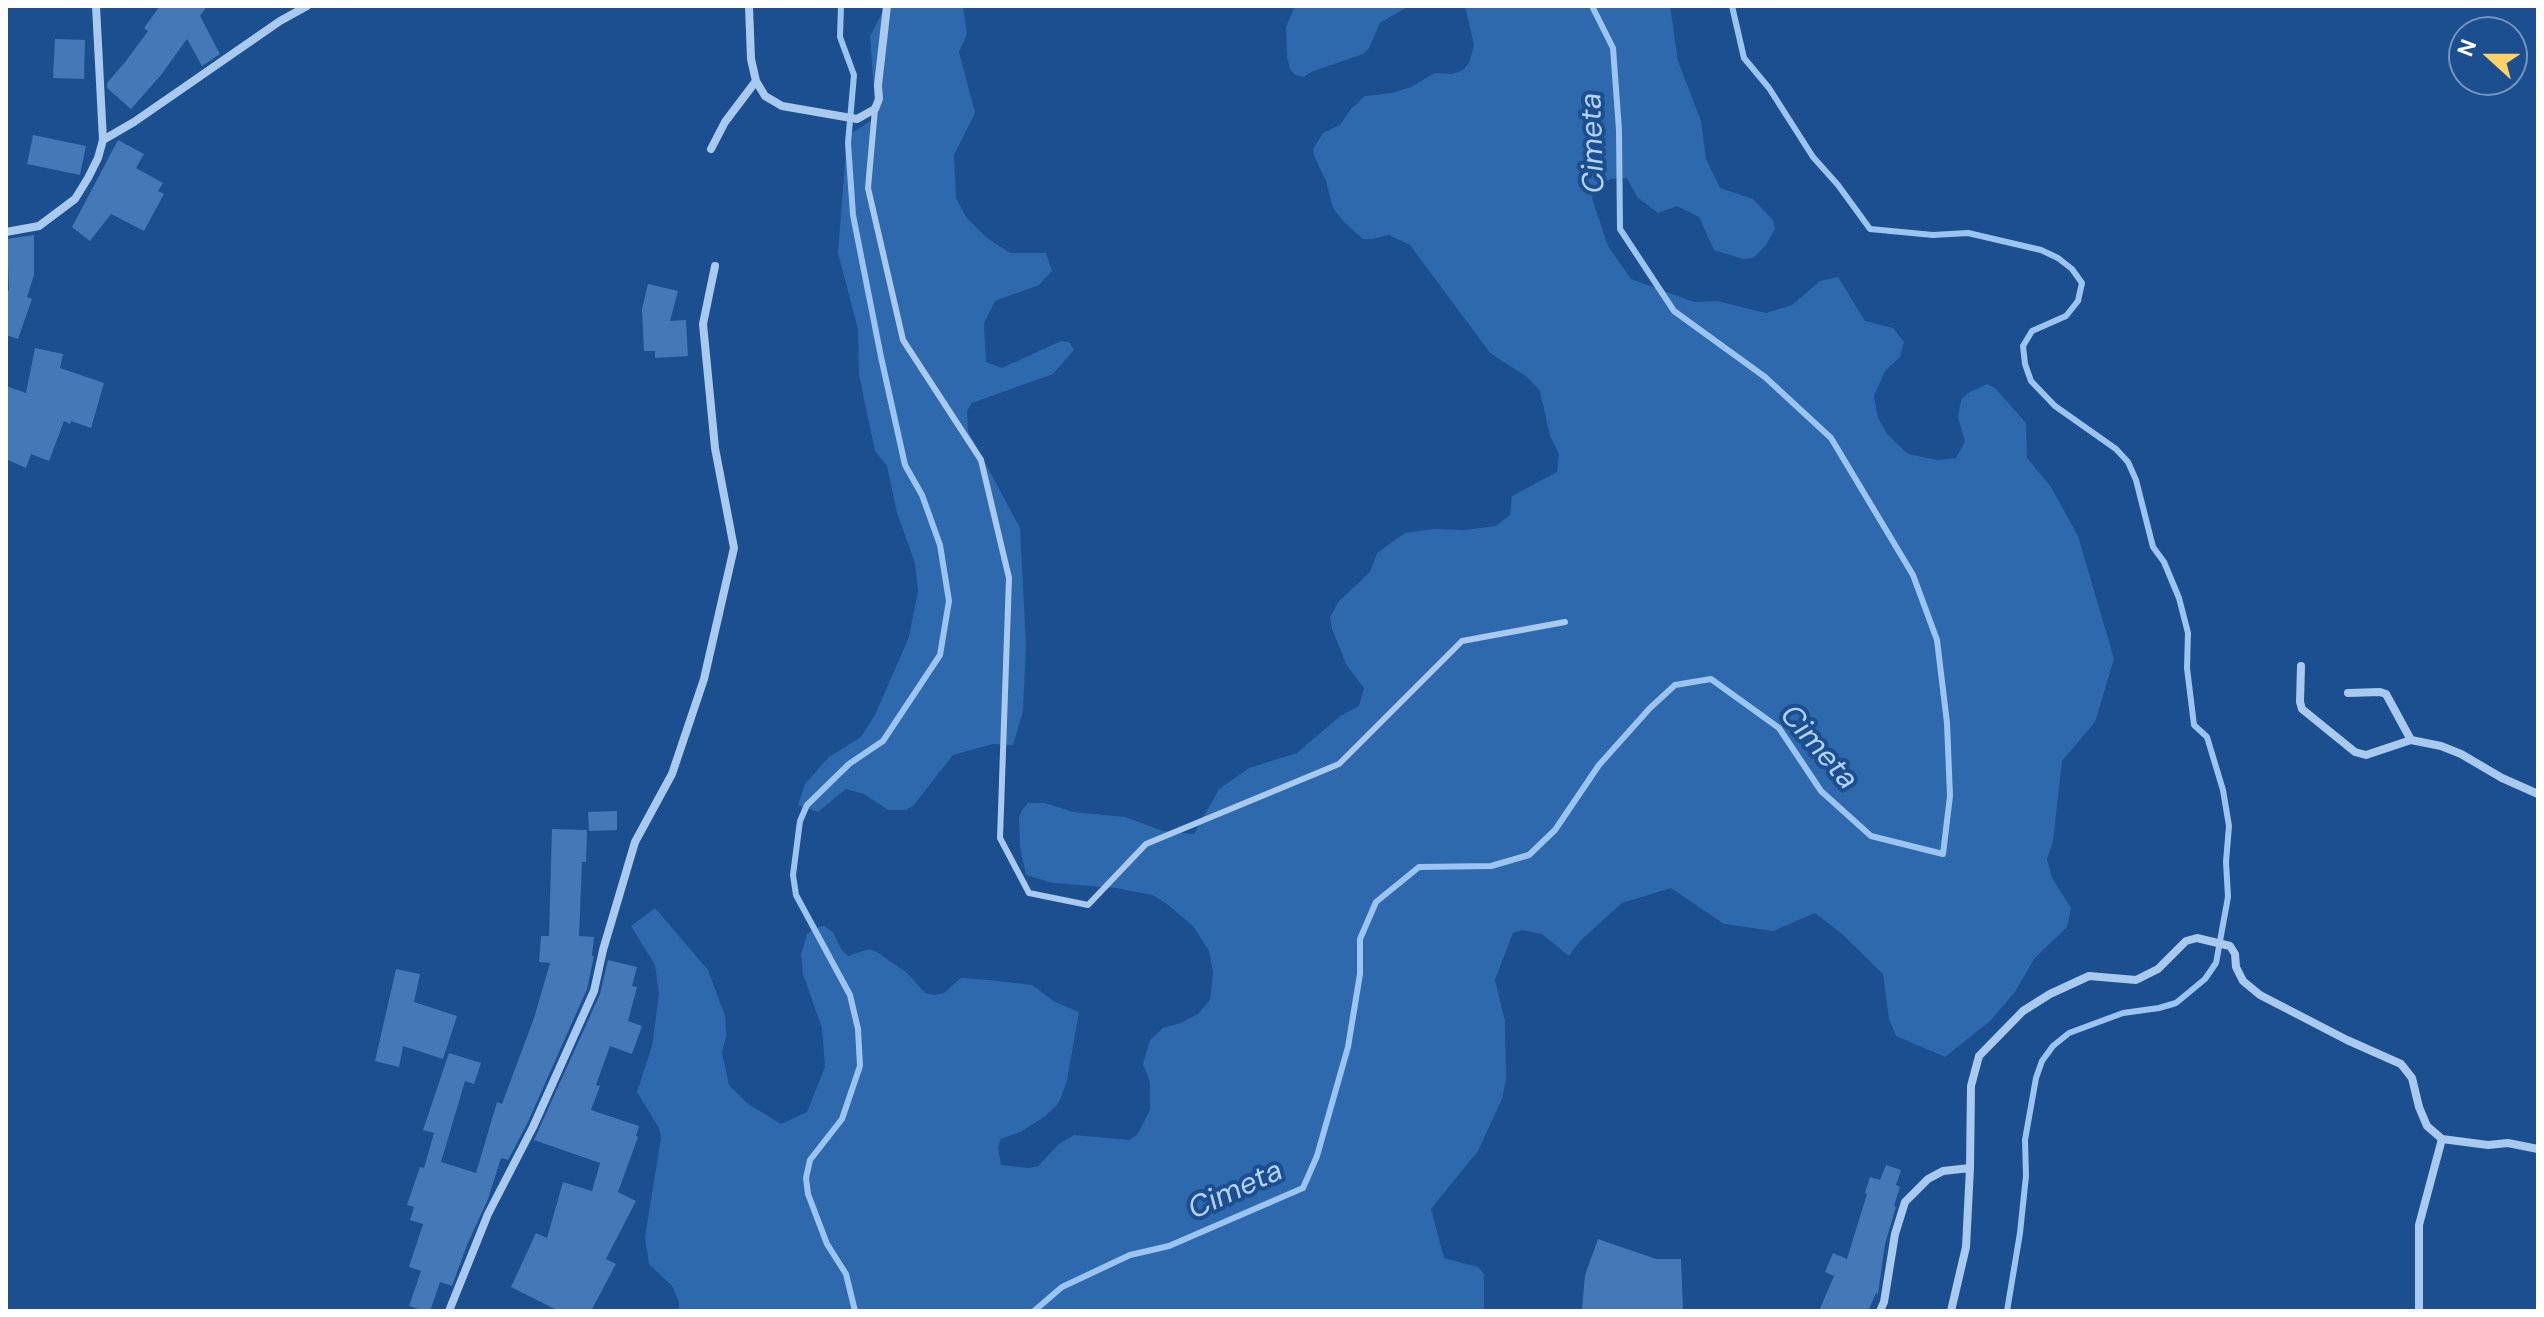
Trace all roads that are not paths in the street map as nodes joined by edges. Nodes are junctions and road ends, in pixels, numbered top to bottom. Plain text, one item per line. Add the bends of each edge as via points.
1 (96, 6) edge
2 (307, 6) edge
3 (749, 6) edge
4 (887, 6) edge
5 (756, 81) junction
6 (875, 109) junction
7 (103, 140) junction
8 (711, 149) dead end
9 (6, 232) edge
10 (715, 266) dead end
11 (1565, 622) dead end
12 (2301, 666) dead end
13 (2348, 693) dead end
14 (2411, 740) junction
15 (2538, 794) edge
16 (2442, 1139) junction
17 (2538, 1149) edge
18 (1970, 1168) junction
19 (449, 1311) edge
20 (1880, 1311) edge
21 (1951, 1311) edge
22 (2419, 1311) edge

1 - 7 street
2 - 7 street
3 - 5 street
4 - 6 street
5 - 6 street via 765,96 782,106 857,119
5 - 8 street
6 - 11 lane via 868,188 903,340 981,460 1009,578 1000,838 1029,893 1088,905 1146,844 1339,764 1462,641
7 - 9 street via 75,199 39,226
10 - 19 street via 703,324 715,448 734,548 704,679 672,774 635,842 594,991 488,1214
12 - 14 street via 2302,709 2355,752 2366,755
13 - 14 street via 2386,694
14 - 15 street via 2461,754
16 - 17 street
16 - 18 street via 2427,1126 2412,1078 2401,1064 2260,995 2243,981 2230,946 2197,938 2136,980 2089,976 2063,988 2023,1011 2005,1029 1979,1056 1973,1074
16 - 22 street via 2419,1225
18 - 20 street via 1935,1175 1905,1202
18 - 21 street via 1966,1247

